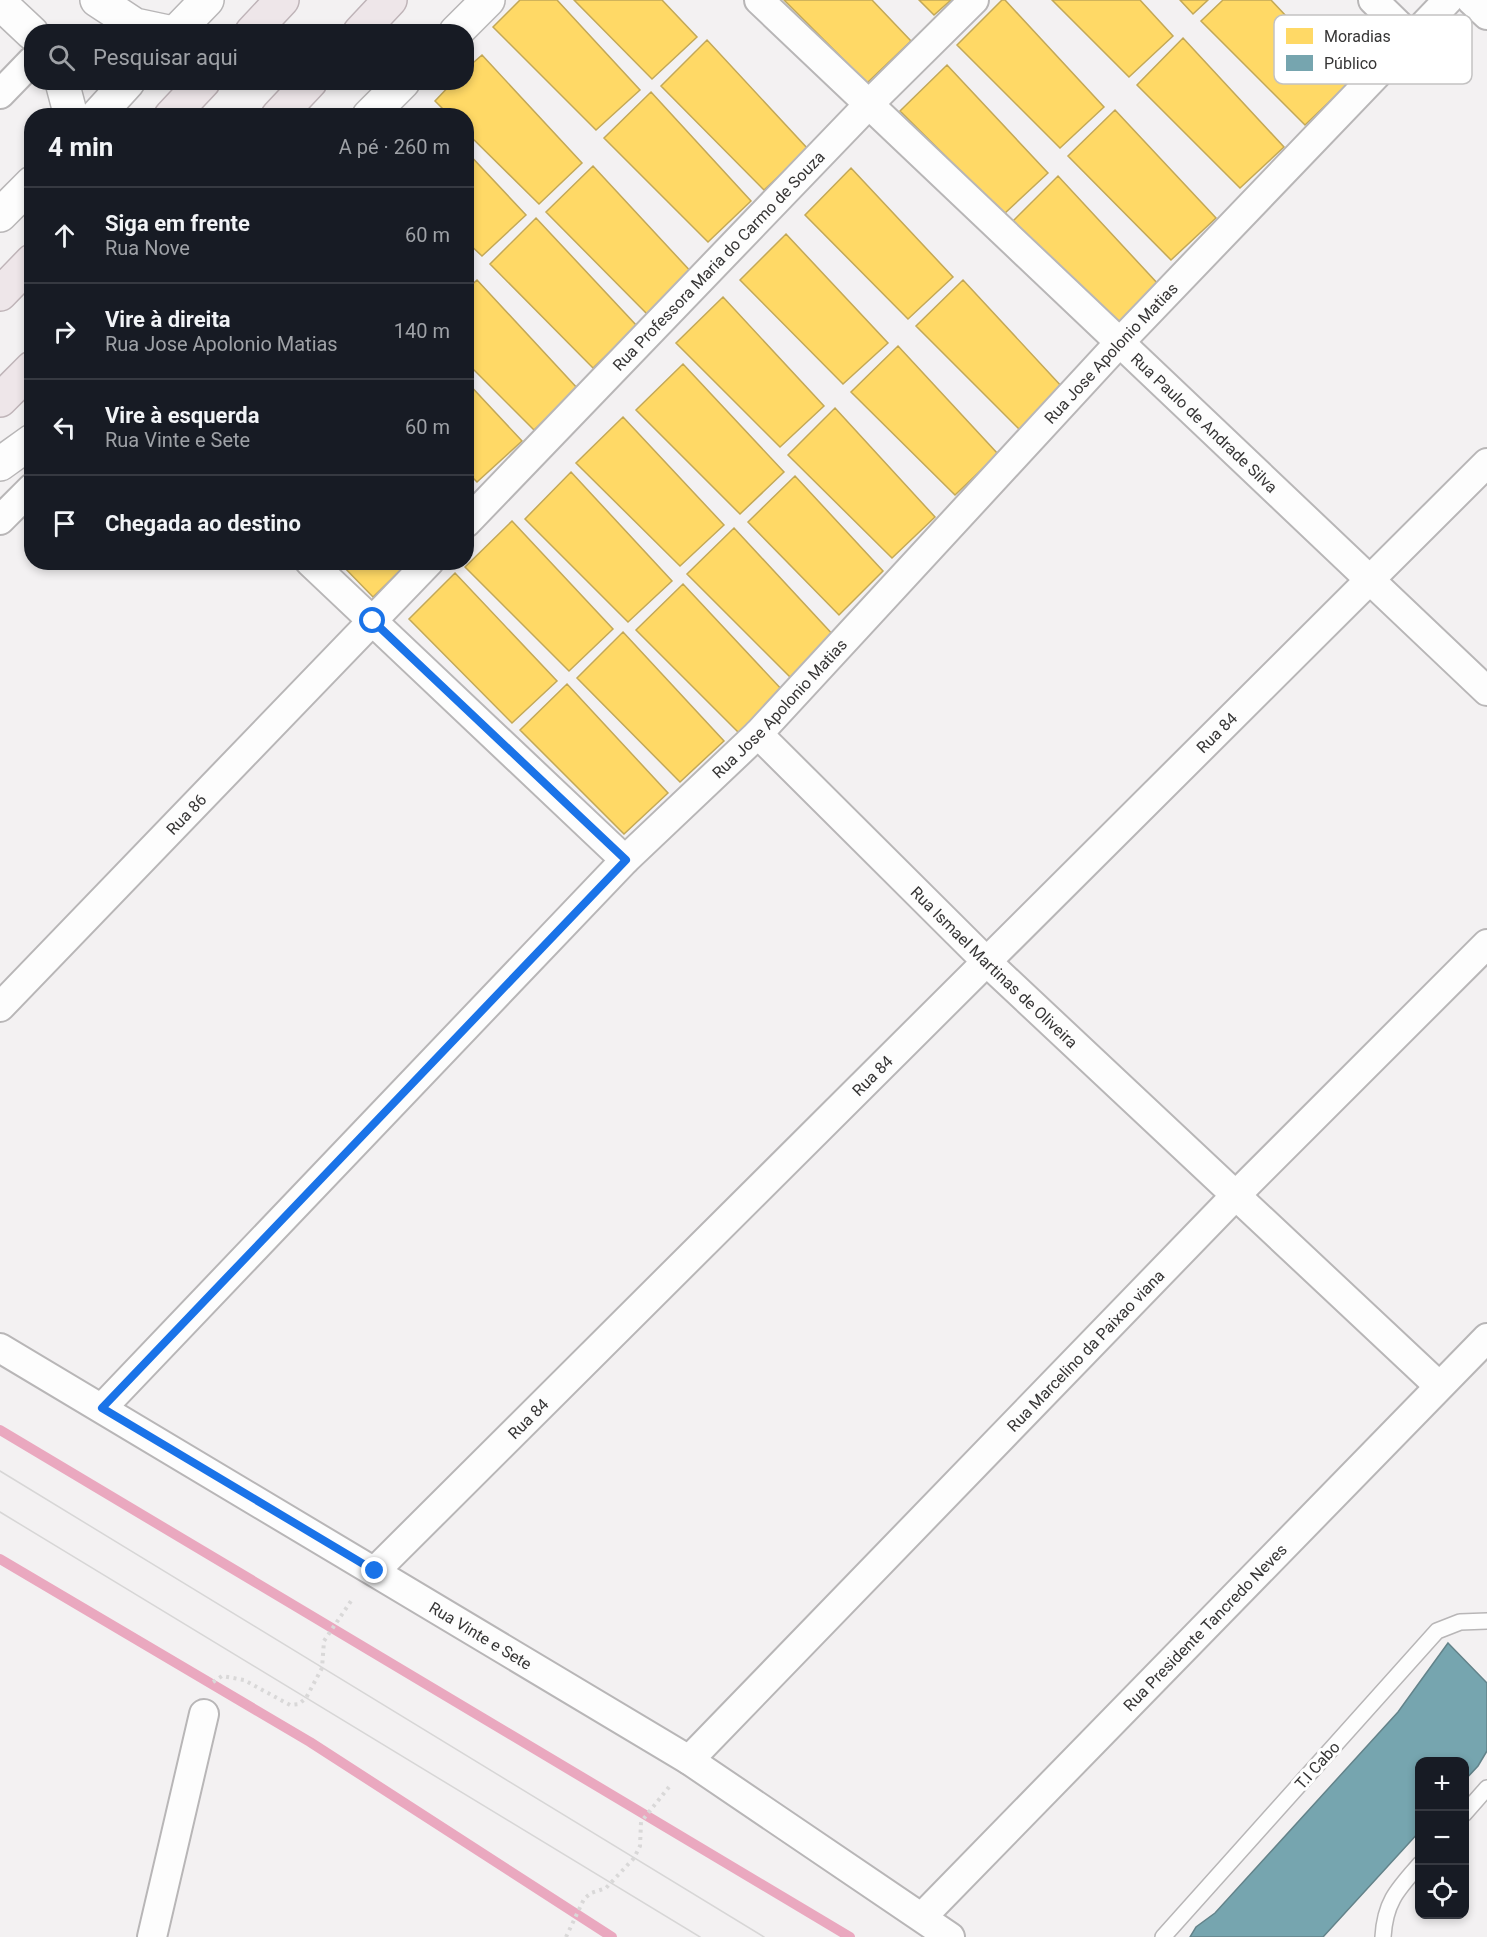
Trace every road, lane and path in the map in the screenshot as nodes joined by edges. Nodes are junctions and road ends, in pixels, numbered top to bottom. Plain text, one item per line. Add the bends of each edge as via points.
1 (97, 0) edge
2 (207, 0) edge
3 (282, 0) edge
4 (390, 0) edge
5 (488, 0) edge
6 (759, 0) edge
7 (974, 0) edge
8 (1373, 0) edge
9 (1448, 0) edge
10 (1471, 0) edge
11 (0, 3) edge
12 (1388, 15) edge
13 (1434, 15) edge
14 (1487, 15) edge
15 (133, 24) edge
16 (184, 24) edge
17 (260, 24) edge
18 (368, 24) edge
19 (464, 24) edge
20 (24, 26) edge
21 (24, 69) edge
22 (1368, 84) edge
23 (64, 90) edge
24 (121, 90) edge
25 (195, 90) edge
26 (302, 90) edge
27 (395, 90) edge
28 (0, 94) edge
29 (870, 104) junction
30 (69, 108) edge
31 (104, 108) edge
32 (179, 108) edge
33 (286, 108) edge
34 (377, 108) edge
35 (24, 191) edge
36 (0, 215) edge
37 (24, 269) edge
38 (0, 294) edge
39 (1120, 342) junction
40 (24, 376) edge
41 (0, 400) edge
42 (24, 447) edge
43 (1487, 463) edge
44 (0, 465) edge
45 (24, 496) edge
46 (474, 515) edge
47 (0, 520) edge
48 (319, 570) edge
49 (421, 570) edge
50 (1371, 580) junction
51 (373, 621) junction
52 (1487, 691) edge
53 (758, 734) junction
54 (626, 860) junction
55 (1487, 944) edge
56 (988, 963) junction
57 (0, 1007) edge
58 (1236, 1195) junction
59 (1487, 1338) edge
60 (0, 1348) edge
61 (1439, 1386) junction
62 (102, 1408) junction
63 (375, 1571) junction
64 (346, 1607) dead end
65 (1487, 1621) edge
66 (210, 1684) dead end
67 (204, 1714) dead end
68 (689, 1760) junction
69 (1487, 1788) edge
70 (659, 1799) dead end
71 (1467, 1811) edge
72 (1418, 1865) edge
73 (922, 1917) junction
74 (567, 1935) edge
75 (152, 1937) edge
76 (950, 1937) edge
77 (1163, 1937) edge
78 (1383, 1937) edge

1 - 15 main road
2 - 16 main road
3 - 17 highway
4 - 18 highway
5 - 19 main road
6 - 29 street, Rua Paulo de Andrade Silva
7 - 29 street, Rua Professora Maria do Carmo de Souza
8 - 12 street
9 - 13 street, Rua Jose Apolonio Matias
10 - 14 street
11 - 20 main road
21 - 28 street
22 - 39 street, Rua Jose Apolonio Matias
23 - 30 main road
24 - 31 main road
25 - 32 highway
26 - 33 highway
27 - 34 main road
29 - 39 street, Rua Paulo de Andrade Silva
29 - 46 street, Rua Professora Maria do Carmo de Souza
35 - 36 main road
37 - 38 highway
39 - 50 street, Rua Paulo de Andrade Silva
39 - 53 street, Rua Jose Apolonio Matias
40 - 41 highway
42 - 44 main road
43 - 50 street, Rua 84
45 - 47 street
48 - 51 street
49 - 51 street
50 - 52 street, Rua Paulo de Andrade Silva
50 - 56 street, Rua 84
51 - 54 street
51 - 57 street, Rua 86
53 - 54 street, Rua Jose Apolonio Matias
53 - 56 street, Rua Ismael Martinas de Oliveira
54 - 62 street, Rua Jose Apolonio Matias
55 - 58 street, Rua Marcelino da Paixao viana
56 - 58 street, Rua Ismael Martinas de Oliveira
56 - 63 street, Rua 84
58 - 61 street, Rua Ismael Martinas de Oliveira
58 - 68 street, Rua Marcelino da Paixao viana
59 - 61 street, Rua Presidente Tancredo Neves
60 - 62 street, Rua Vinte e Sete
61 - 73 street, Rua Presidente Tancredo Neves
62 - 63 street, Rua Vinte e Sete
63 - 68 street, Rua Vinte e Sete
64 - 66 path via 324,1641 322,1668 299,1704 290,1705 244,1680 222,1676
65 - 77 lane, T.I Cabo via 1460,1622 1437,1631
67 - 75 street
68 - 73 street, Rua Vinte e Sete
69 - 71 lane
70 - 74 path via 641,1821 640,1846 634,1858 606,1888 584,1899
72 - 78 lane via 1394,1893 1384,1916
73 - 76 street, Rua Vinte e Sete

